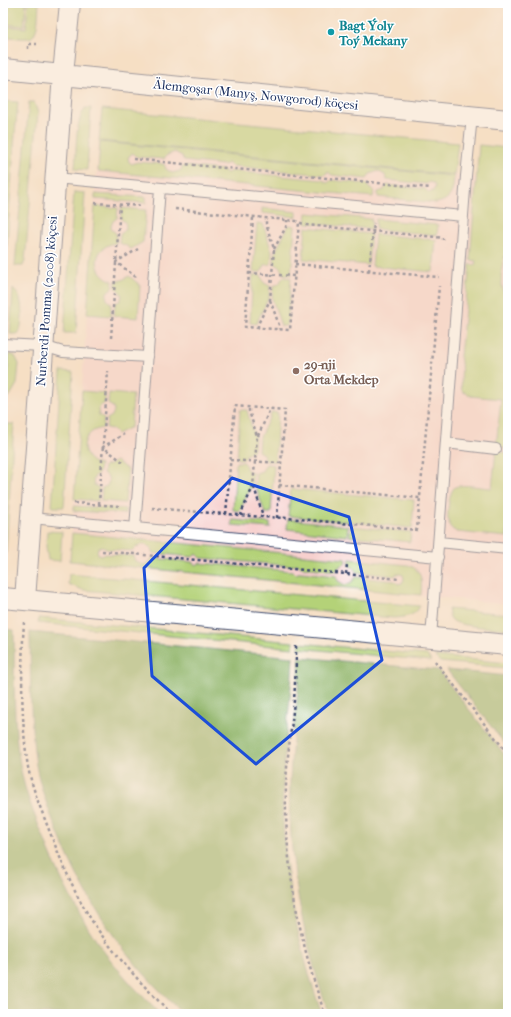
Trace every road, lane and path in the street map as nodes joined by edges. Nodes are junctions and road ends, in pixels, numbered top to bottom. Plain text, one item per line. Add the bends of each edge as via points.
1 (70, 3) edge
2 (37, 44) dead end
3 (28, 49) dead end
4 (3, 69) edge
5 (62, 74) junction
6 (472, 116) junction
7 (508, 120) edge
8 (133, 159) dead end
9 (55, 178) junction
10 (160, 188) junction
11 (430, 188) dead end
12 (95, 203) dead end
13 (159, 207) junction
14 (463, 216) junction
15 (253, 218) junction
16 (266, 219) junction
17 (287, 220) junction
18 (298, 222) junction
19 (442, 246) dead end
20 (156, 247) junction
21 (274, 249) junction
22 (295, 264) junction
23 (440, 269) dead end
24 (249, 273) junction
25 (272, 275) junction
26 (294, 276) junction
27 (154, 282) junction
28 (439, 285) dead end
29 (270, 300) junction
30 (258, 328) junction
31 (279, 329) junction
32 (3, 344) edge
33 (43, 346) junction
34 (148, 357) junction
35 (249, 407) junction
36 (270, 409) junction
37 (142, 432) junction
38 (257, 436) junction
39 (446, 443) junction
40 (496, 449) dead end
41 (230, 460) junction
42 (255, 462) junction
43 (281, 463) junction
44 (140, 467) junction
45 (279, 485) junction
46 (253, 487) junction
47 (420, 498) junction
48 (74, 503) dead end
49 (137, 506) junction
50 (226, 514) junction
51 (241, 516) junction
52 (262, 517) junction
53 (31, 518) junction
54 (277, 518) junction
55 (135, 529) junction
56 (439, 542) junction
57 (508, 549) edge
58 (102, 551) dead end
59 (438, 557) junction
60 (399, 579) dead end
61 (3, 598) edge
62 (25, 600) junction
63 (296, 642) dead end
64 (508, 645) edge
65 (431, 647) junction
66 (508, 754) edge
67 (172, 1014) edge
68 (325, 1014) edge

1 - 5 street, Nurberdi Pomma (2008) köçesi
2 - 3 path via 28,44
4 - 5 street, Älemgoşar (Manyş, Nowgorod) köçesi
5 - 6 street, Älemgoşar (Manyş, Nowgorod) köçesi
5 - 9 street, Nurberdi Pomma (2008) köçesi
6 - 7 street, Älemgoşar (Manyş, Nowgorod) köçesi
6 - 14 lane
8 - 11 path
9 - 10 lane
9 - 33 street, Nurberdi Pomma (2008) köçesi
10 - 13 lane
10 - 14 lane
12 - 13 path
13 - 15 path
13 - 20 lane
14 - 39 lane
15 - 16 path
15 - 24 path
16 - 17 path
16 - 21 path
17 - 18 path
17 - 21 path
18 - 19 path via 306,225 443,238
18 - 22 path
20 - 27 lane
20 - 27 path via 143,246 116,262 141,281
21 - 25 path
22 - 23 path via 439,277
22 - 26 path
24 - 25 path
24 - 30 path via 245,327
25 - 26 path
25 - 29 path
26 - 31 path via 290,330
27 - 34 lane
28 - 47 path
29 - 30 path
29 - 31 path
30 - 31 path
32 - 33 lane
33 - 34 lane via 62,352
33 - 53 street, Nurberdi Pomma (2008) köçesi
34 - 37 lane
35 - 36 path
35 - 38 path
35 - 41 path via 235,406
36 - 38 path
36 - 43 path via 285,410
37 - 44 lane
37 - 44 path via 130,431 103,447 128,466
38 - 42 path
39 - 40 lane
39 - 56 lane
41 - 42 path
41 - 50 path
42 - 43 path
42 - 46 path
43 - 45 path
44 - 49 lane
45 - 47 path
45 - 54 path
46 - 51 path
46 - 52 path
47 - 54 path via 417,530
48 - 49 path
49 - 50 path
49 - 55 lane
50 - 51 path
51 - 52 path
52 - 54 path
53 - 55 lane
53 - 62 street, Nurberdi Pomma (2008) köçesi
55 - 59 lane
56 - 57 lane
56 - 59 lane
58 - 60 path
59 - 65 lane
61 - 62 street
62 - 65 street
62 - 67 path via 23,698 26,744 34,790 68,876 96,926 130,971
63 - 68 path via 286,784 286,827 302,934
64 - 65 street
65 - 66 path

